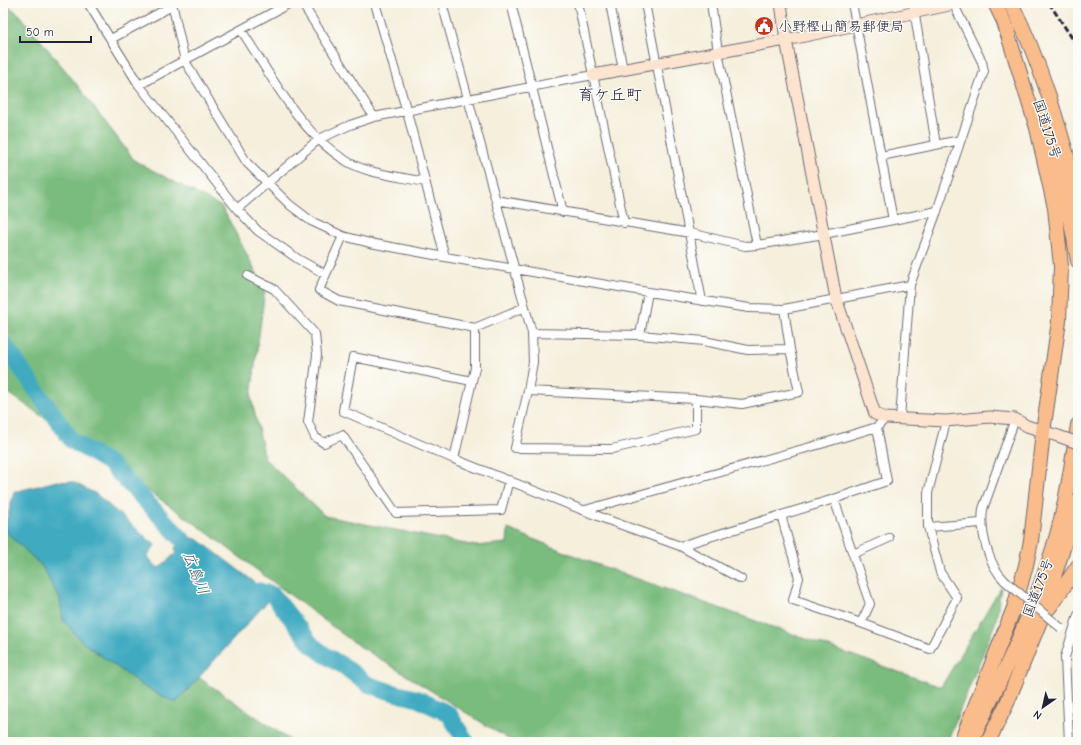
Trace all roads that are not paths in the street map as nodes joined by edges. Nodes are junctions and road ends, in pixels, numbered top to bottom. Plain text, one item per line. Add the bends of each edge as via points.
1 (88, 3) edge
2 (290, 3) edge
3 (302, 3) edge
4 (375, 3) edge
5 (442, 3) edge
6 (511, 3) edge
7 (578, 3) edge
8 (610, 3) edge
9 (644, 3) edge
10 (711, 3) edge
11 (781, 3) edge
12 (852, 3) edge
13 (995, 3) edge
14 (1011, 3) edge
15 (172, 4) edge
16 (954, 4) edge
17 (913, 8) edge
18 (1004, 22) junction
19 (857, 25) junction
20 (241, 30) junction
21 (111, 39) junction
22 (786, 40) junction
23 (718, 52) junction
24 (185, 61) junction
25 (656, 64) junction
26 (623, 70) junction
27 (593, 75) junction
28 (139, 85) junction
29 (531, 87) junction
30 (468, 100) junction
31 (407, 112) junction
32 (374, 118) junction
33 (319, 140) junction
34 (960, 140) junction
35 (936, 145) junction
36 (881, 156) junction
37 (425, 182) junction
38 (266, 183) junction
39 (1078, 195) edge
40 (496, 200) junction
41 (237, 209) junction
42 (937, 211) junction
43 (563, 212) junction
44 (893, 220) junction
45 (624, 223) junction
46 (690, 233) junction
47 (824, 234) junction
48 (343, 236) junction
49 (757, 245) junction
50 (445, 257) junction
51 (1078, 261) edge
52 (514, 268) junction
53 (325, 274) junction
54 (248, 276) dead end
55 (910, 285) junction
56 (648, 292) junction
57 (836, 298) junction
58 (702, 301) junction
59 (524, 307) junction
60 (784, 309) junction
61 (475, 328) junction
62 (532, 333) junction
63 (640, 335) junction
64 (790, 349) junction
65 (472, 381) junction
66 (528, 391) junction
67 (696, 399) junction
68 (886, 418) junction
69 (900, 418) junction
70 (1015, 419) junction
71 (946, 422) junction
72 (1078, 425) edge
73 (877, 427) junction
74 (1043, 432) junction
75 (1078, 443) edge
76 (454, 459) junction
77 (509, 480) junction
78 (834, 499) junction
79 (1078, 502) edge
80 (586, 510) junction
81 (781, 515) junction
82 (981, 523) junction
83 (928, 527) junction
84 (889, 538) dead end
85 (680, 546) junction
86 (853, 554) junction
87 (1078, 566) edge
88 (741, 579) dead end
89 (1078, 615) edge
90 (1040, 621) junction
91 (861, 623) junction
92 (1071, 634) junction
93 (961, 742) edge
94 (971, 742) edge
95 (988, 742) edge
96 (1069, 742) edge

1 - 21 street
2 - 20 street
3 - 32 street
4 - 31 street
5 - 30 street
6 - 29 street
7 - 27 street
8 - 26 street
9 - 25 street
10 - 23 street
11 - 22 street
12 - 19 street
13 - 18 highway, 国道175号
14 - 39 highway, 国道175号 via 1022,24 1058,123
15 - 21 street
15 - 24 street
16 - 17 street
16 - 34 street via 984,70
17 - 19 street
17 - 35 street
18 - 51 highway, 国道175号 via 1036,95 1055,154
18 - 74 highway via 1037,128 1056,215 1061,266 1059,321
19 - 22 street
19 - 36 street
20 - 24 street
20 - 33 street via 303,124
21 - 28 street
22 - 23 street
22 - 47 street
23 - 25 street
23 - 49 street
24 - 28 street
24 - 38 street via 247,163
25 - 26 street
25 - 46 street
26 - 27 street
27 - 29 street
27 - 45 street
28 - 41 street
29 - 30 street
29 - 43 street
30 - 31 street
30 - 40 street
31 - 32 street
31 - 37 street
32 - 33 street via 350,125
33 - 37 street via 349,162 364,168
33 - 38 street
34 - 35 street
34 - 42 street
35 - 36 street
36 - 44 street
37 - 50 street
38 - 41 street
38 - 48 street via 311,222
40 - 43 street
40 - 52 street
41 - 53 street via 258,231
42 - 44 street
42 - 55 street
43 - 45 street
44 - 47 street
45 - 46 street
46 - 49 street via 745,246
46 - 58 street
47 - 49 street
47 - 57 street
48 - 50 street
48 - 53 street
50 - 52 street
52 - 56 street
52 - 59 street
53 - 61 street via 320,290 339,301
54 - 77 street via 274,289 315,334 317,355 308,422 315,436 324,443 342,435 396,513 501,510
55 - 57 street
55 - 69 street
56 - 58 street
56 - 63 street
57 - 60 street
57 - 68 street via 875,414
58 - 60 street via 748,308
59 - 61 street
59 - 62 street
60 - 64 street
61 - 65 street via 475,368
62 - 63 street
62 - 66 street via 533,362
63 - 64 street via 704,341 748,350
64 - 67 street via 799,392 742,404
65 - 76 street
65 - 76 street via 353,357 343,412
66 - 67 street
66 - 67 street via 515,448 612,448 696,429
68 - 69 street
68 - 73 street
69 - 71 street
70 - 71 street via 990,417
70 - 74 street
70 - 82 street via 983,509
71 - 83 street via 928,494
72 - 94 highway, 国道175号 via 1069,482 1050,560 1023,628
73 - 78 street via 887,481
73 - 80 street
74 - 75 street, bridge
74 - 93 highway via 1026,565 1014,608
76 - 77 street
77 - 80 street
78 - 81 street
78 - 86 street
79 - 90 highway, 国道175号
80 - 85 street
81 - 85 street
81 - 91 street via 799,578 793,600
82 - 83 street
82 - 92 street, bridge via 990,557 998,574
83 - 91 street via 940,572 957,598 930,650
84 - 86 street
85 - 88 street
86 - 91 street via 870,604
87 - 90 highway
89 - 92 street
90 - 95 highway, 国道175号 via 1007,703
92 - 96 street via 1064,657

